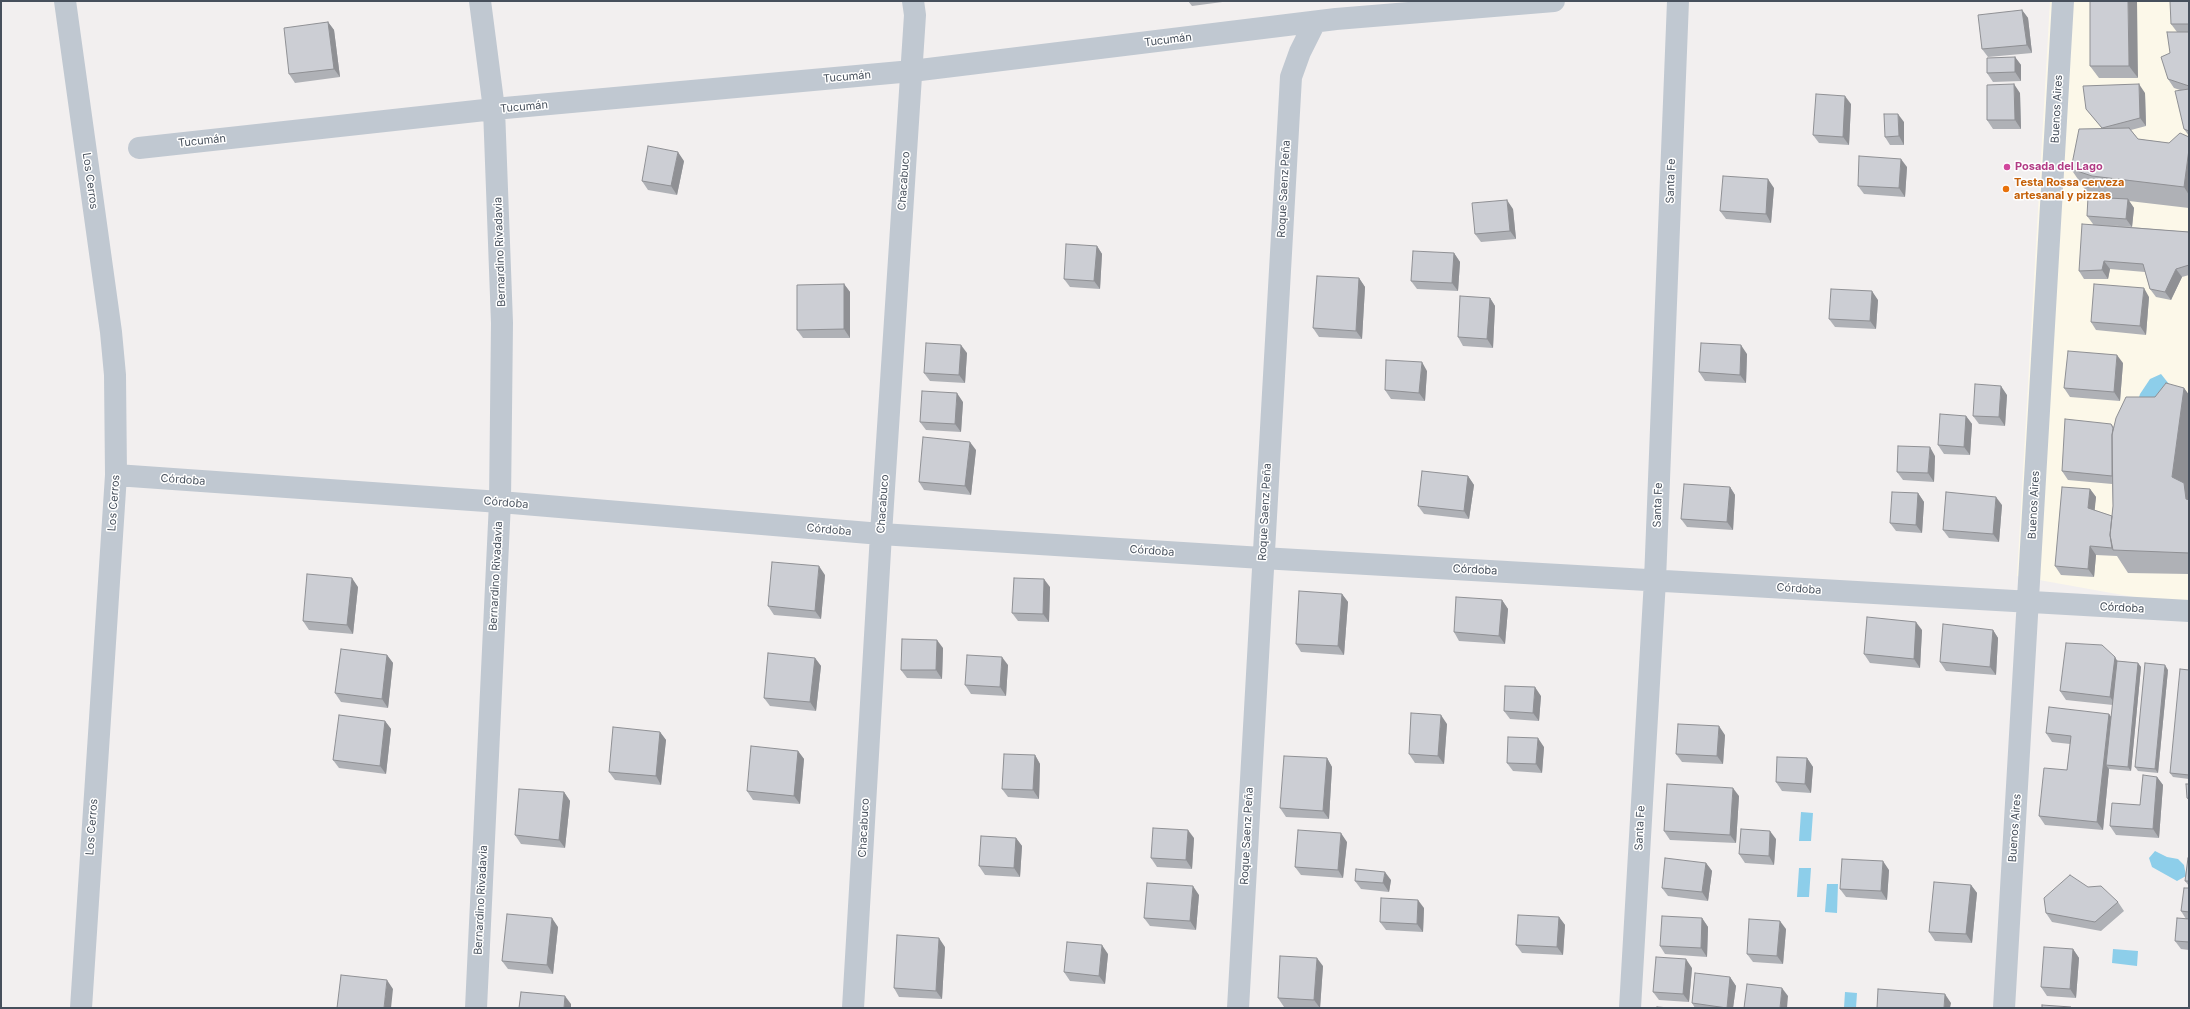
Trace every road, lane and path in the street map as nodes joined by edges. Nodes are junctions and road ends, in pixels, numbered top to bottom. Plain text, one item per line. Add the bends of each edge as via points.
1 (65, 1) edge
2 (480, 1) edge
3 (913, 1) edge
4 (1554, 1) edge
5 (1678, 1) edge
6 (2063, 1) edge
7 (1328, 14) edge
8 (912, 70) junction
9 (494, 109) junction
10 (139, 148) dead end
11 (116, 475) junction
12 (500, 502) junction
13 (881, 534) junction
14 (1262, 558) junction
15 (1655, 580) junction
16 (2029, 603) junction
17 (2189, 611) edge
18 (81, 1008) edge
19 (476, 1008) edge
20 (853, 1008) edge
21 (1238, 1008) edge
22 (1630, 1008) edge
23 (2004, 1008) edge

1 - 11 street, Los Cerros via 112,332
2 - 9 street, Bernardino Rivadavia
3 - 8 street, Chacabuco via 915,15
4 - 7 street, Tucumán
5 - 15 street, Santa Fe
6 - 16 street, Buenos Aires
7 - 8 street, Tucumán
7 - 14 street, Roque Saenz Peña via 1300,52 1291,77
8 - 9 street, Tucumán
8 - 13 street, Chacabuco
9 - 10 street, Tucumán
9 - 12 street, Bernardino Rivadavia via 502,323
11 - 12 street, Córdoba
11 - 18 street, Los Cerros
12 - 13 street, Córdoba
12 - 19 street, Bernardino Rivadavia
13 - 14 street, Córdoba
13 - 20 street, Chacabuco
14 - 15 street, Córdoba
14 - 21 street, Roque Saenz Peña
15 - 16 street, Córdoba
15 - 22 street, Santa Fe
16 - 17 street, Córdoba
16 - 23 street, Buenos Aires

